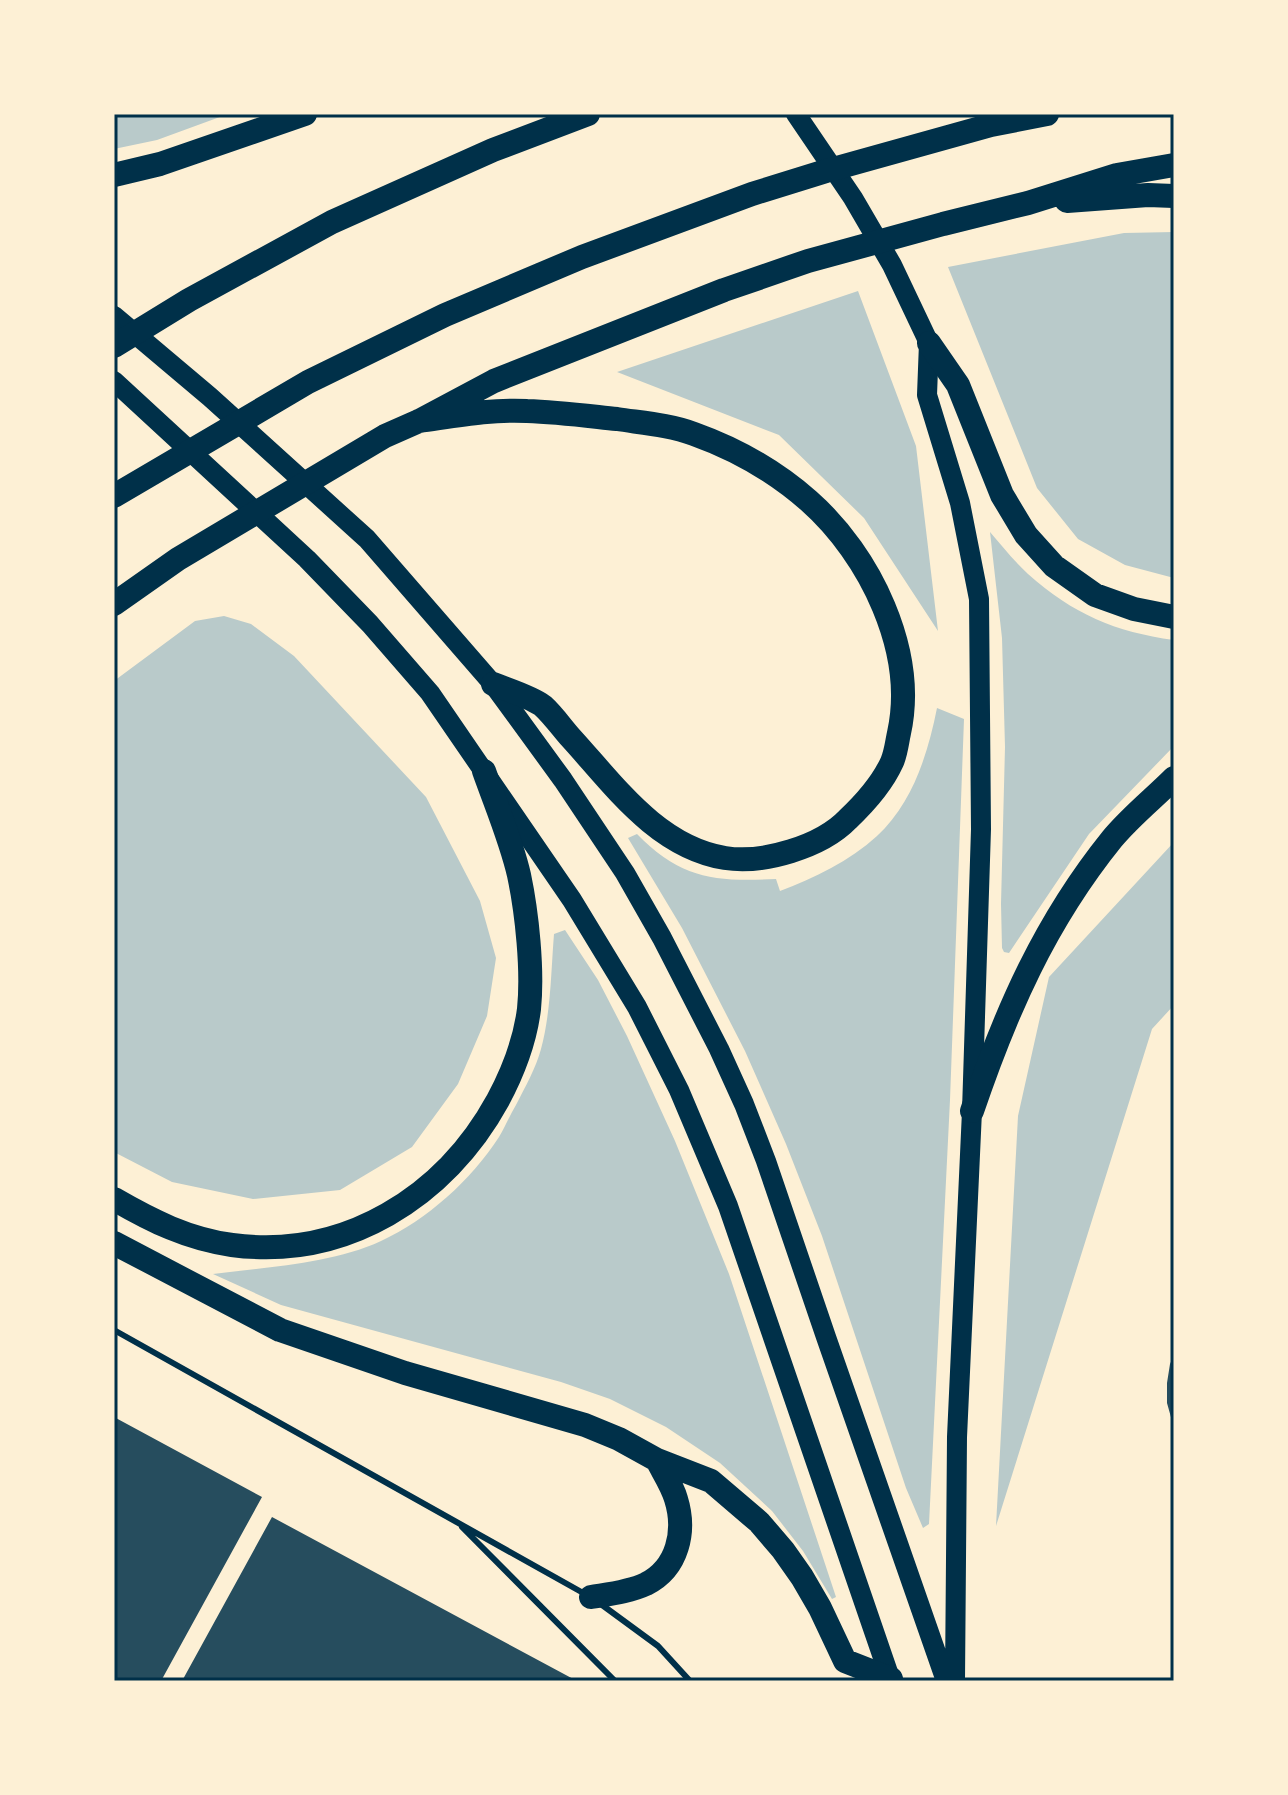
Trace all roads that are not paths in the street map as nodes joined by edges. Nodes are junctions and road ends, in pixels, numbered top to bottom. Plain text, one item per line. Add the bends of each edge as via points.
1 (305, 114) edge
2 (588, 114) edge
3 (796, 114) edge
4 (1047, 114) edge
5 (1174, 165) edge
6 (114, 175) edge
7 (1174, 196) edge
8 (1028, 203) junction
9 (114, 316) edge
10 (929, 343) junction
11 (114, 346) edge
12 (114, 381) edge
13 (419, 421) junction
14 (114, 496) edge
15 (114, 604) edge
16 (1174, 617) edge
17 (493, 684) junction
18 (484, 771) junction
19 (1174, 778) edge
20 (972, 1111) junction
21 (114, 1199) edge
22 (114, 1243) edge
23 (114, 1330) edge
24 (657, 1460) junction
25 (457, 1522) junction
26 (591, 1597) junction
27 (891, 1680) edge
28 (615, 1681) edge
29 (690, 1681) edge
30 (946, 1681) edge
31 (955, 1681) edge

1 - 6 highway
2 - 11 highway via 332,222
3 - 10 main road via 861,211
4 - 14 highway via 991,125 752,194 569,263 445,315 308,382
5 - 8 highway via 1117,175
7 - 8 highway
8 - 13 highway via 808,261 724,290 494,381
9 - 17 main road via 367,539
10 - 16 highway via 958,385 1002,495 1026,535 1054,566 1095,595
10 - 20 main road via 927,395 960,503 979,599 981,829
12 - 18 main road via 370,624 430,693
13 - 15 highway via 178,559
13 - 17 highway via 525,410 651,424 693,434 773,473 830,522 872,584 891,625 902,674 903,714 894,760 878,787 843,825 792,851 726,858 697,850 652,824 542,706
17 - 30 main road via 625,873 744,1104
18 - 21 highway via 526,914 529,1008 520,1052 504,1088 456,1161 398,1210 349,1233 296,1245 202,1240
18 - 27 main road via 580,913 679,1090 728,1206
19 - 20 highway via 1115,836 1073,890 1012,1003
20 - 31 main road via 957,1437
22 - 24 highway via 280,1330 585,1425
23 - 25 lane
24 - 26 highway via 682,1521 672,1560 645,1584
24 - 27 highway via 711,1481 759,1522 802,1577 845,1661
25 - 26 lane
25 - 28 lane
26 - 29 lane via 658,1646

